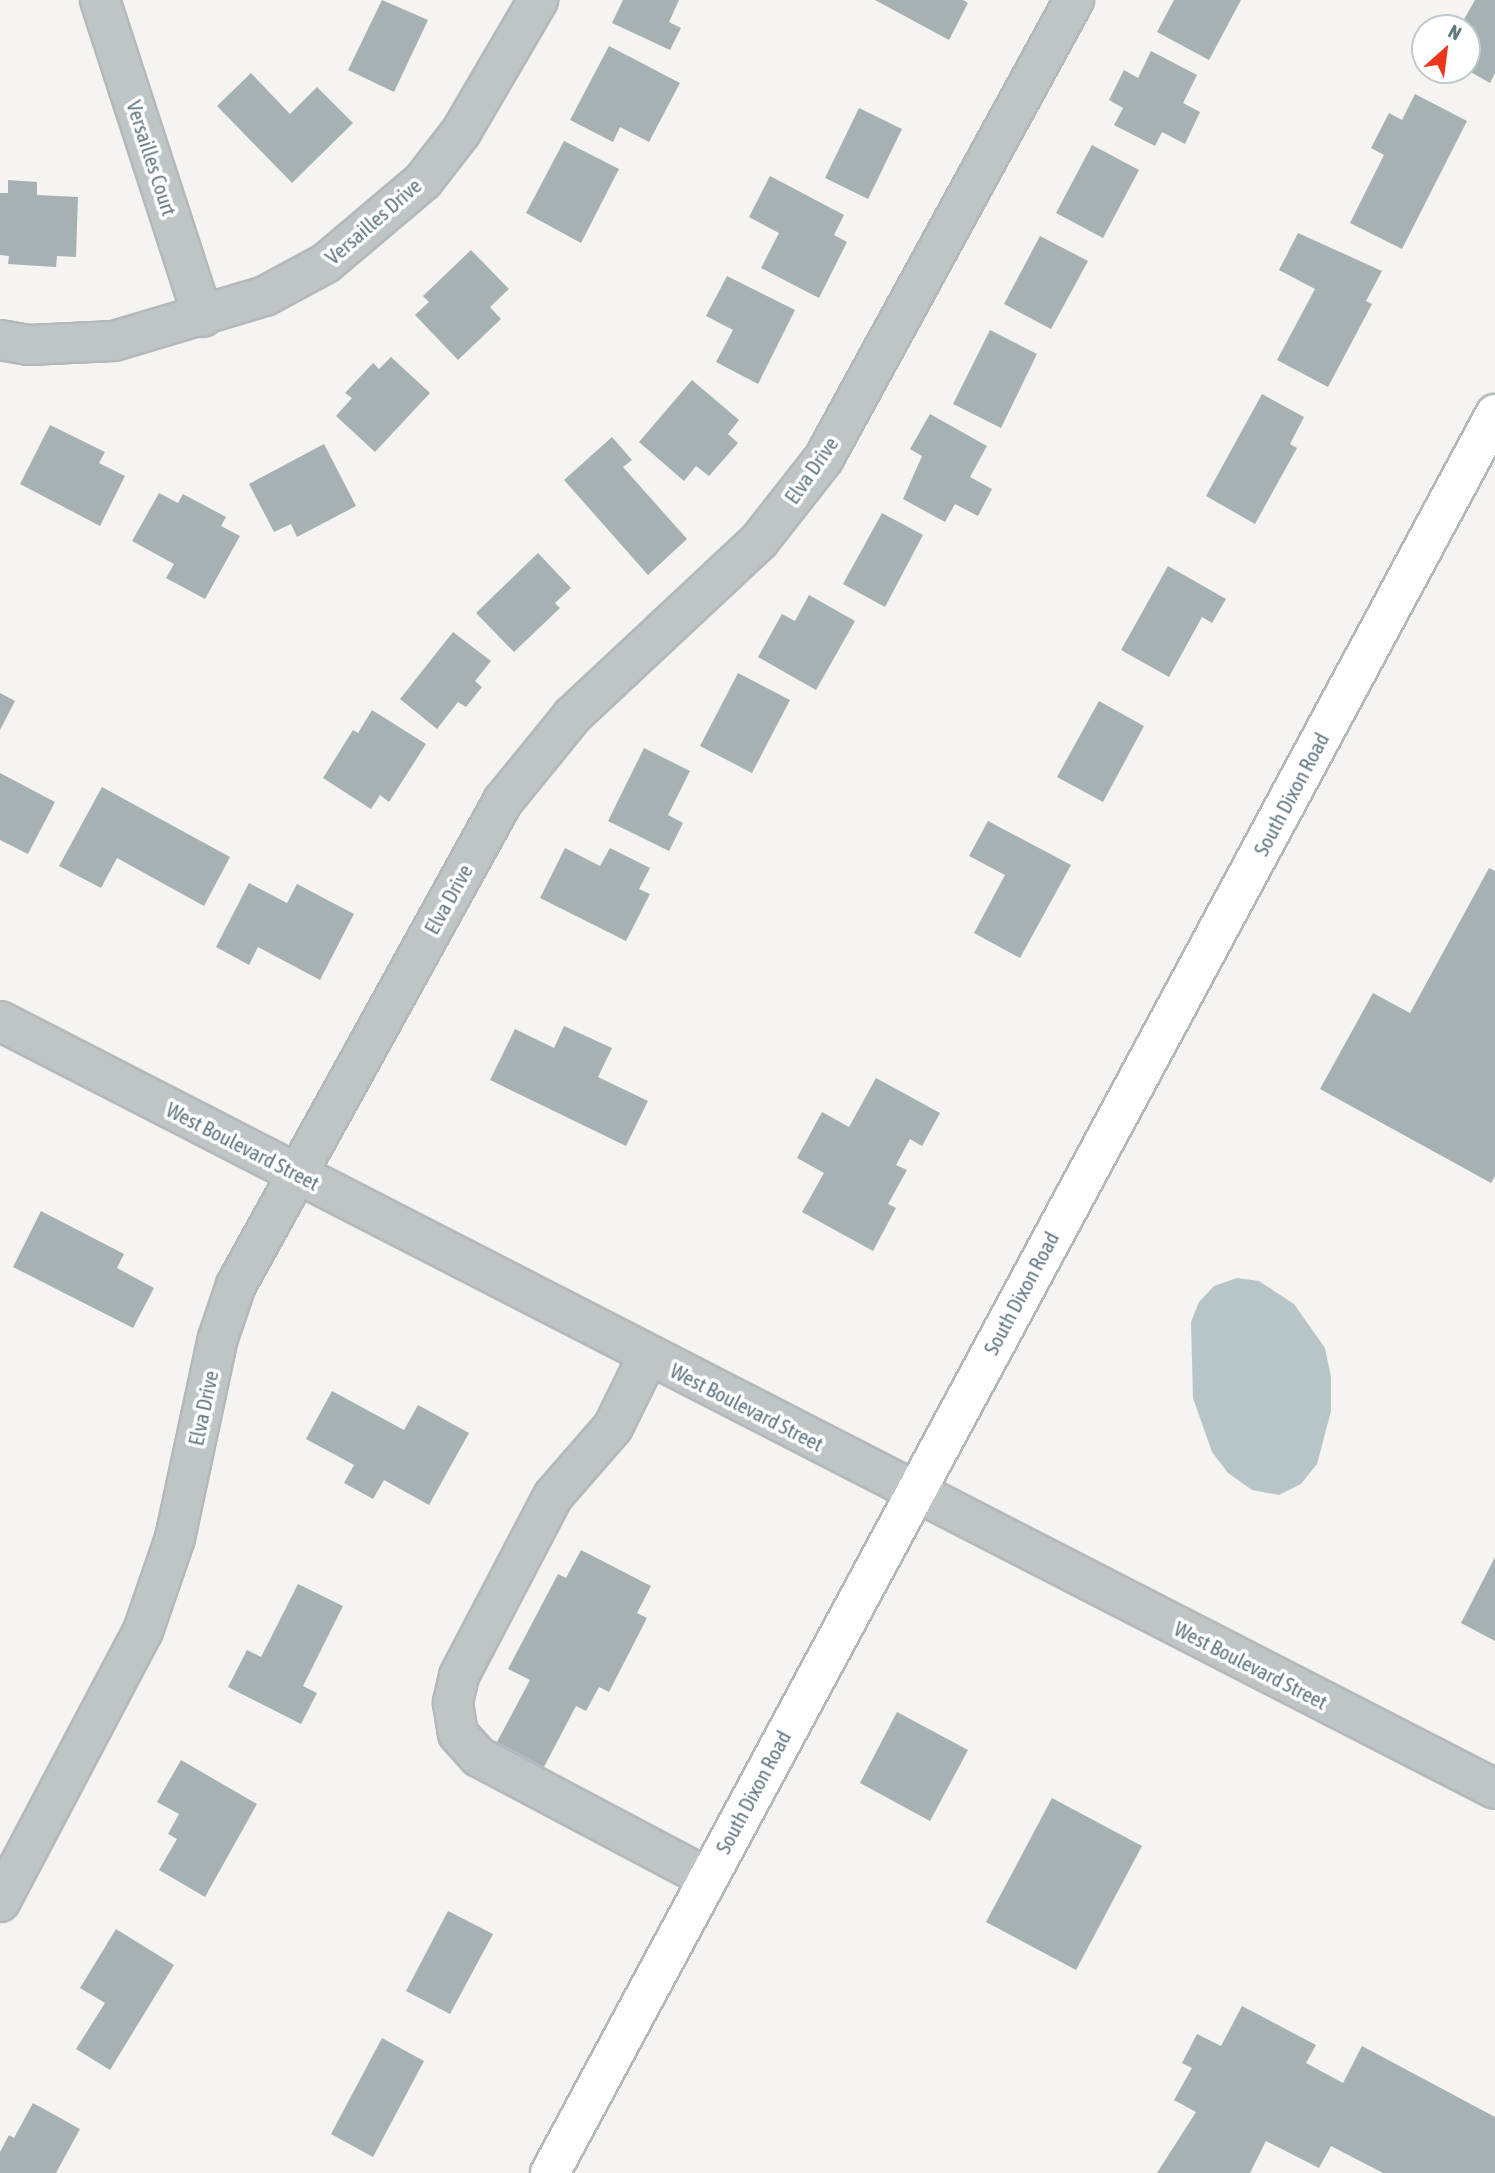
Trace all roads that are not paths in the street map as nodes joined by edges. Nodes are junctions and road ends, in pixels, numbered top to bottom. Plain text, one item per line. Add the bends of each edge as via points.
1 (100, 0) edge
2 (538, 0) edge
3 (1074, 0) edge
4 (203, 317) junction
5 (0, 340) edge
6 (1495, 414) edge
7 (0, 1021) edge
8 (295, 1173) junction
9 (648, 1356) junction
10 (914, 1493) junction
11 (1495, 1789) edge
12 (708, 1878) junction
13 (0, 1902) edge
14 (550, 2173) edge

1 - 4 street, Versailles Court
2 - 4 street, Versailles Drive via 461,132 422,181 326,264 265,296
3 - 8 street, Elva Drive via 824,458 759,541 572,716 503,801
4 - 5 street, Versailles Drive via 114,341 29,345
6 - 10 main road, South Dixon Road
7 - 8 street, West Boulevard Street
8 - 9 street, West Boulevard Street
8 - 13 street, Elva Drive via 236,1285 222,1328 175,1538 143,1631
9 - 10 street, West Boulevard Street
9 - 12 street via 613,1427 552,1496 459,1676 453,1703 458,1734 479,1757
10 - 11 street, West Boulevard Street
10 - 12 main road, South Dixon Road
12 - 14 main road, South Dixon Road

